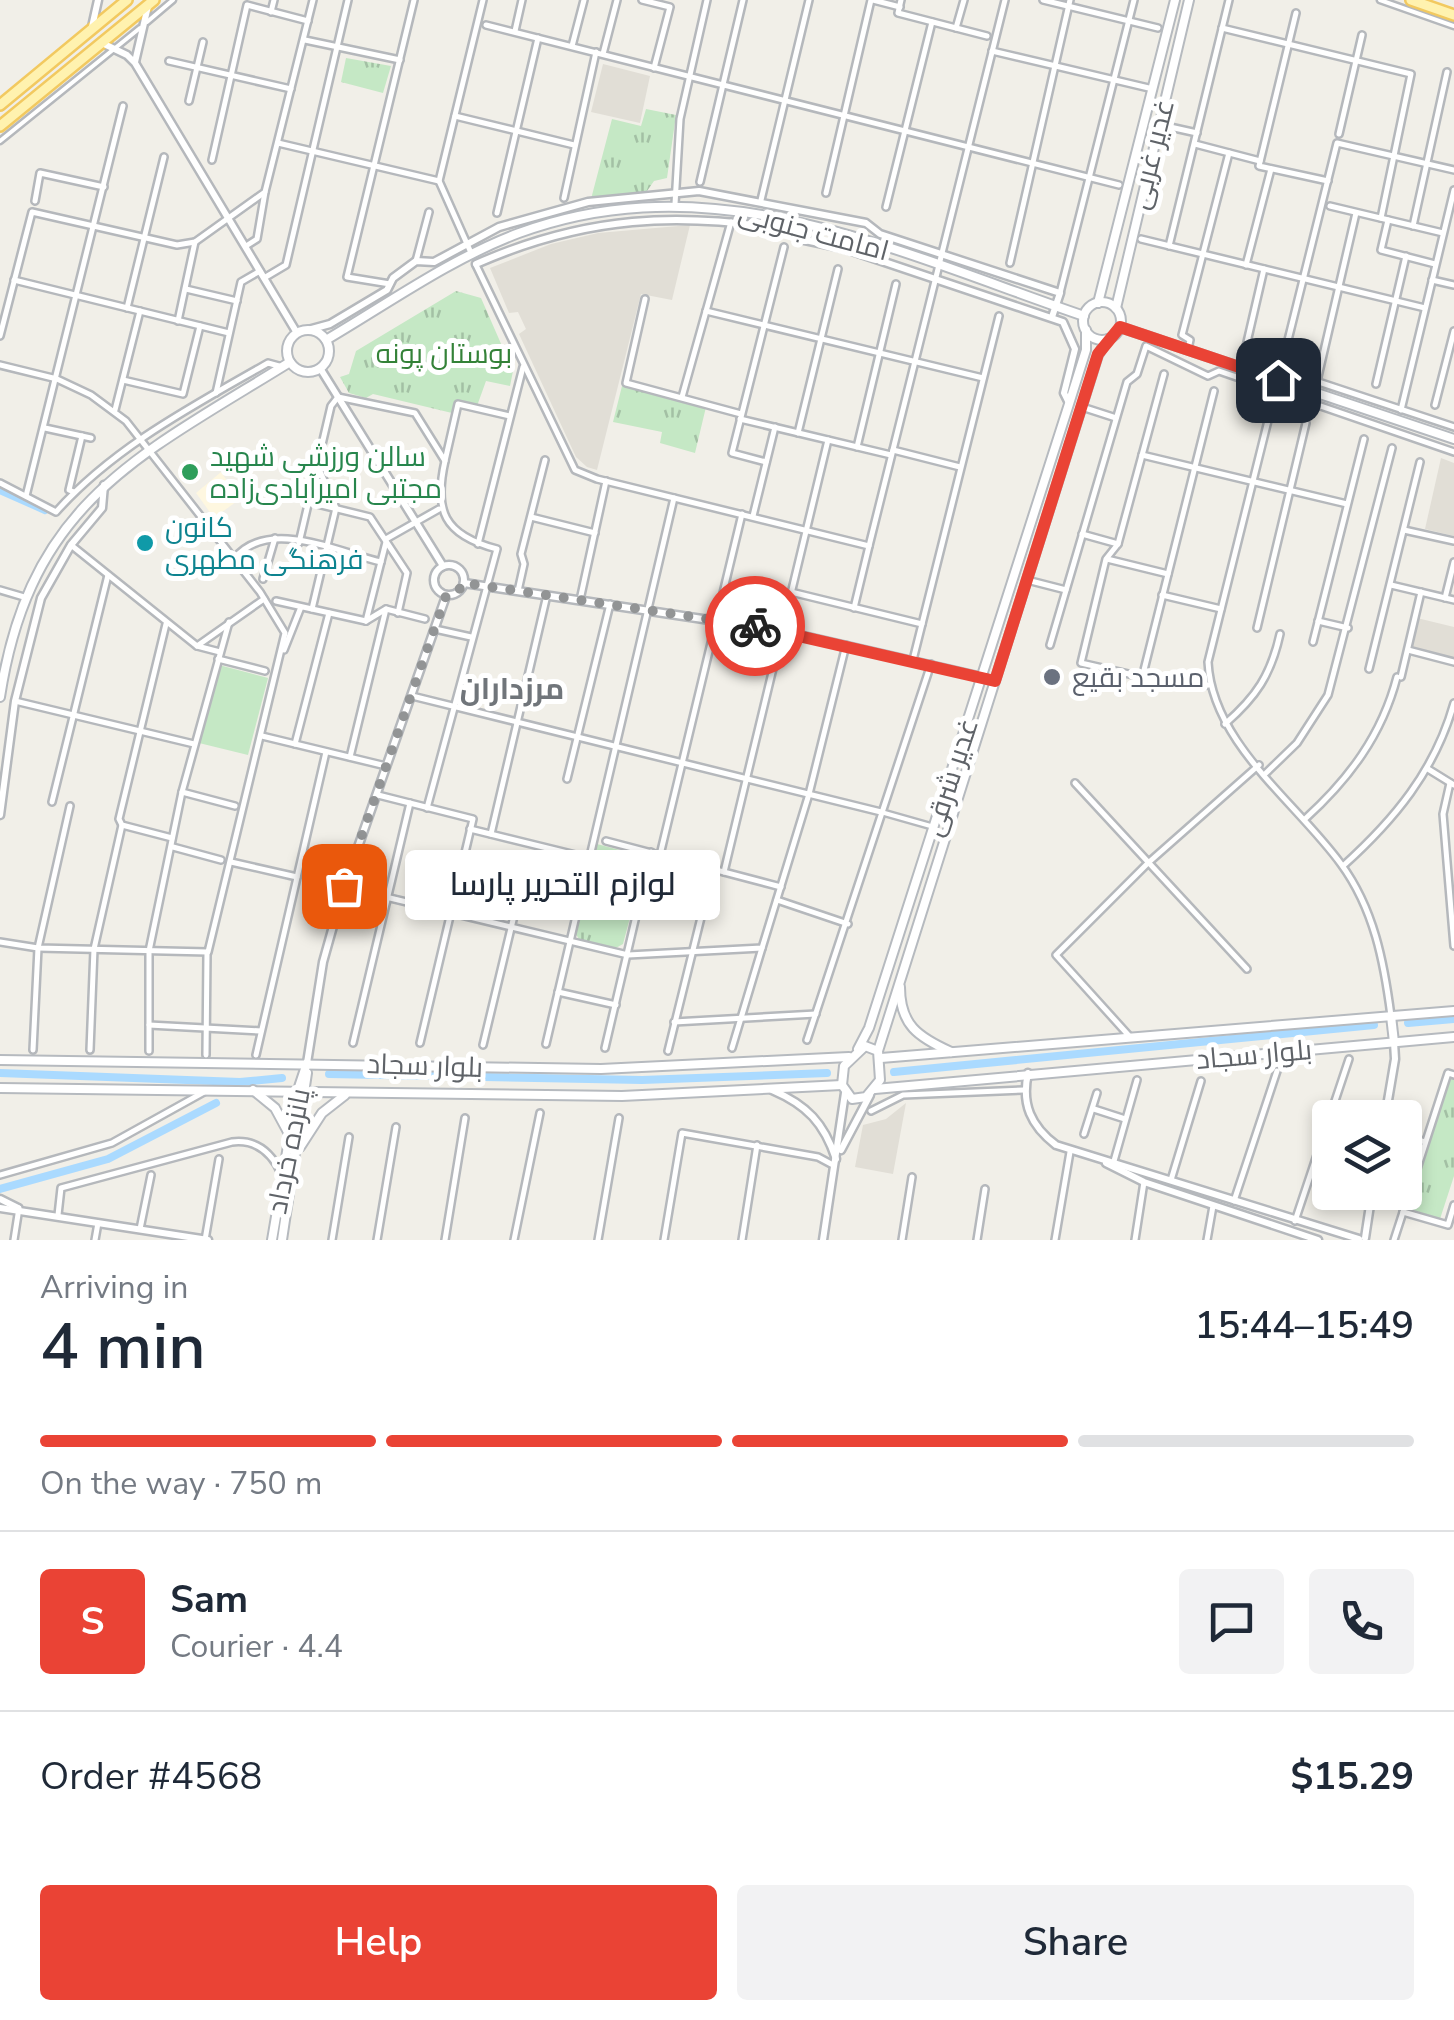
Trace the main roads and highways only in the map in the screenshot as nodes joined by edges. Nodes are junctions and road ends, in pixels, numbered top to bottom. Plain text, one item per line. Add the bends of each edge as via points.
1 (128, 0) edge
2 (1176, 0) edge
3 (1189, 0) edge
4 (1411, 0) edge
5 (151, 2) edge
6 (1454, 15) edge
7 (0, 106) edge
8 (0, 126) edge
9 (1098, 303) junction
10 (1116, 308) junction
11 (1084, 316) junction
12 (1120, 327) junction
13 (1086, 330) junction
14 (1108, 339) junction
15 (326, 340) junction
16 (286, 364) junction
17 (1454, 439) edge
18 (982, 677) junction
19 (995, 681) junction
20 (0, 697) edge
21 (900, 976) junction
22 (1454, 1011) edge
23 (1391, 1016) junction
24 (1454, 1037) edge
25 (1394, 1042) junction
26 (858, 1049) junction
27 (879, 1054) junction
28 (955, 1054) junction
29 (849, 1057) junction
30 (0, 1060) edge
31 (307, 1064) junction
32 (0, 1088) edge
33 (844, 1089) junction
34 (253, 1090) junction
35 (873, 1091) junction
36 (352, 1092) junction
37 (302, 1093) junction
38 (288, 1136) junction
39 (295, 1156) junction
40 (272, 1240) edge
41 (282, 1240) edge

1 - 7 main road
2 - 9 main road, غدیر غربی
3 - 10 main road, غدیر غربی
4 - 6 main road
5 - 8 main road
9 - 10 main road
9 - 11 main road
10 - 12 main road
11 - 13 main road
11 - 15 main road, امامت جنوبی via 821,227 675,204 586,214 516,234
12 - 14 main road
12 - 17 main road via 1279,375
13 - 14 main road via 1097,340
13 - 18 main road, غدیر شرقی via 1070,404
14 - 19 main road, غدیر شرقی
15 - 16 main road via 308,330 297,333
15 - 16 main road via 328,357 320,368 300,371
16 - 20 main road via 150,448 104,485 48,549 24,597
18 - 19 main road
18 - 26 main road, غدیر شرقی
19 - 21 main road, غدیر شرقی
21 - 27 main road, غدیر شرقی
21 - 28 main road via 900,1008 908,1025
22 - 23 main road, بلوار سجاد
23 - 25 main road
23 - 28 main road, بلوار سجاد
24 - 25 main road, بلوار سجاد
25 - 35 main road, بلوار سجاد
26 - 27 main road
26 - 29 main road
27 - 28 main road, بلوار سجاد
27 - 35 main road via 880,1080
29 - 31 main road, بلوار سجاد via 601,1070
29 - 33 main road
30 - 31 main road, بلوار سجاد
31 - 37 main road, پانزده خرداد
32 - 34 main road, بلوار سجاد
33 - 35 main road via 859,1100
33 - 36 main road, بلوار سجاد via 622,1096
34 - 37 main road, بلوار سجاد
34 - 38 main road via 275,1108
36 - 37 main road, بلوار سجاد
36 - 39 main road via 322,1113
37 - 38 main road, پانزده خرداد
37 - 39 main road, پانزده خرداد
38 - 40 main road, پانزده خرداد
39 - 41 main road, پانزده خرداد

